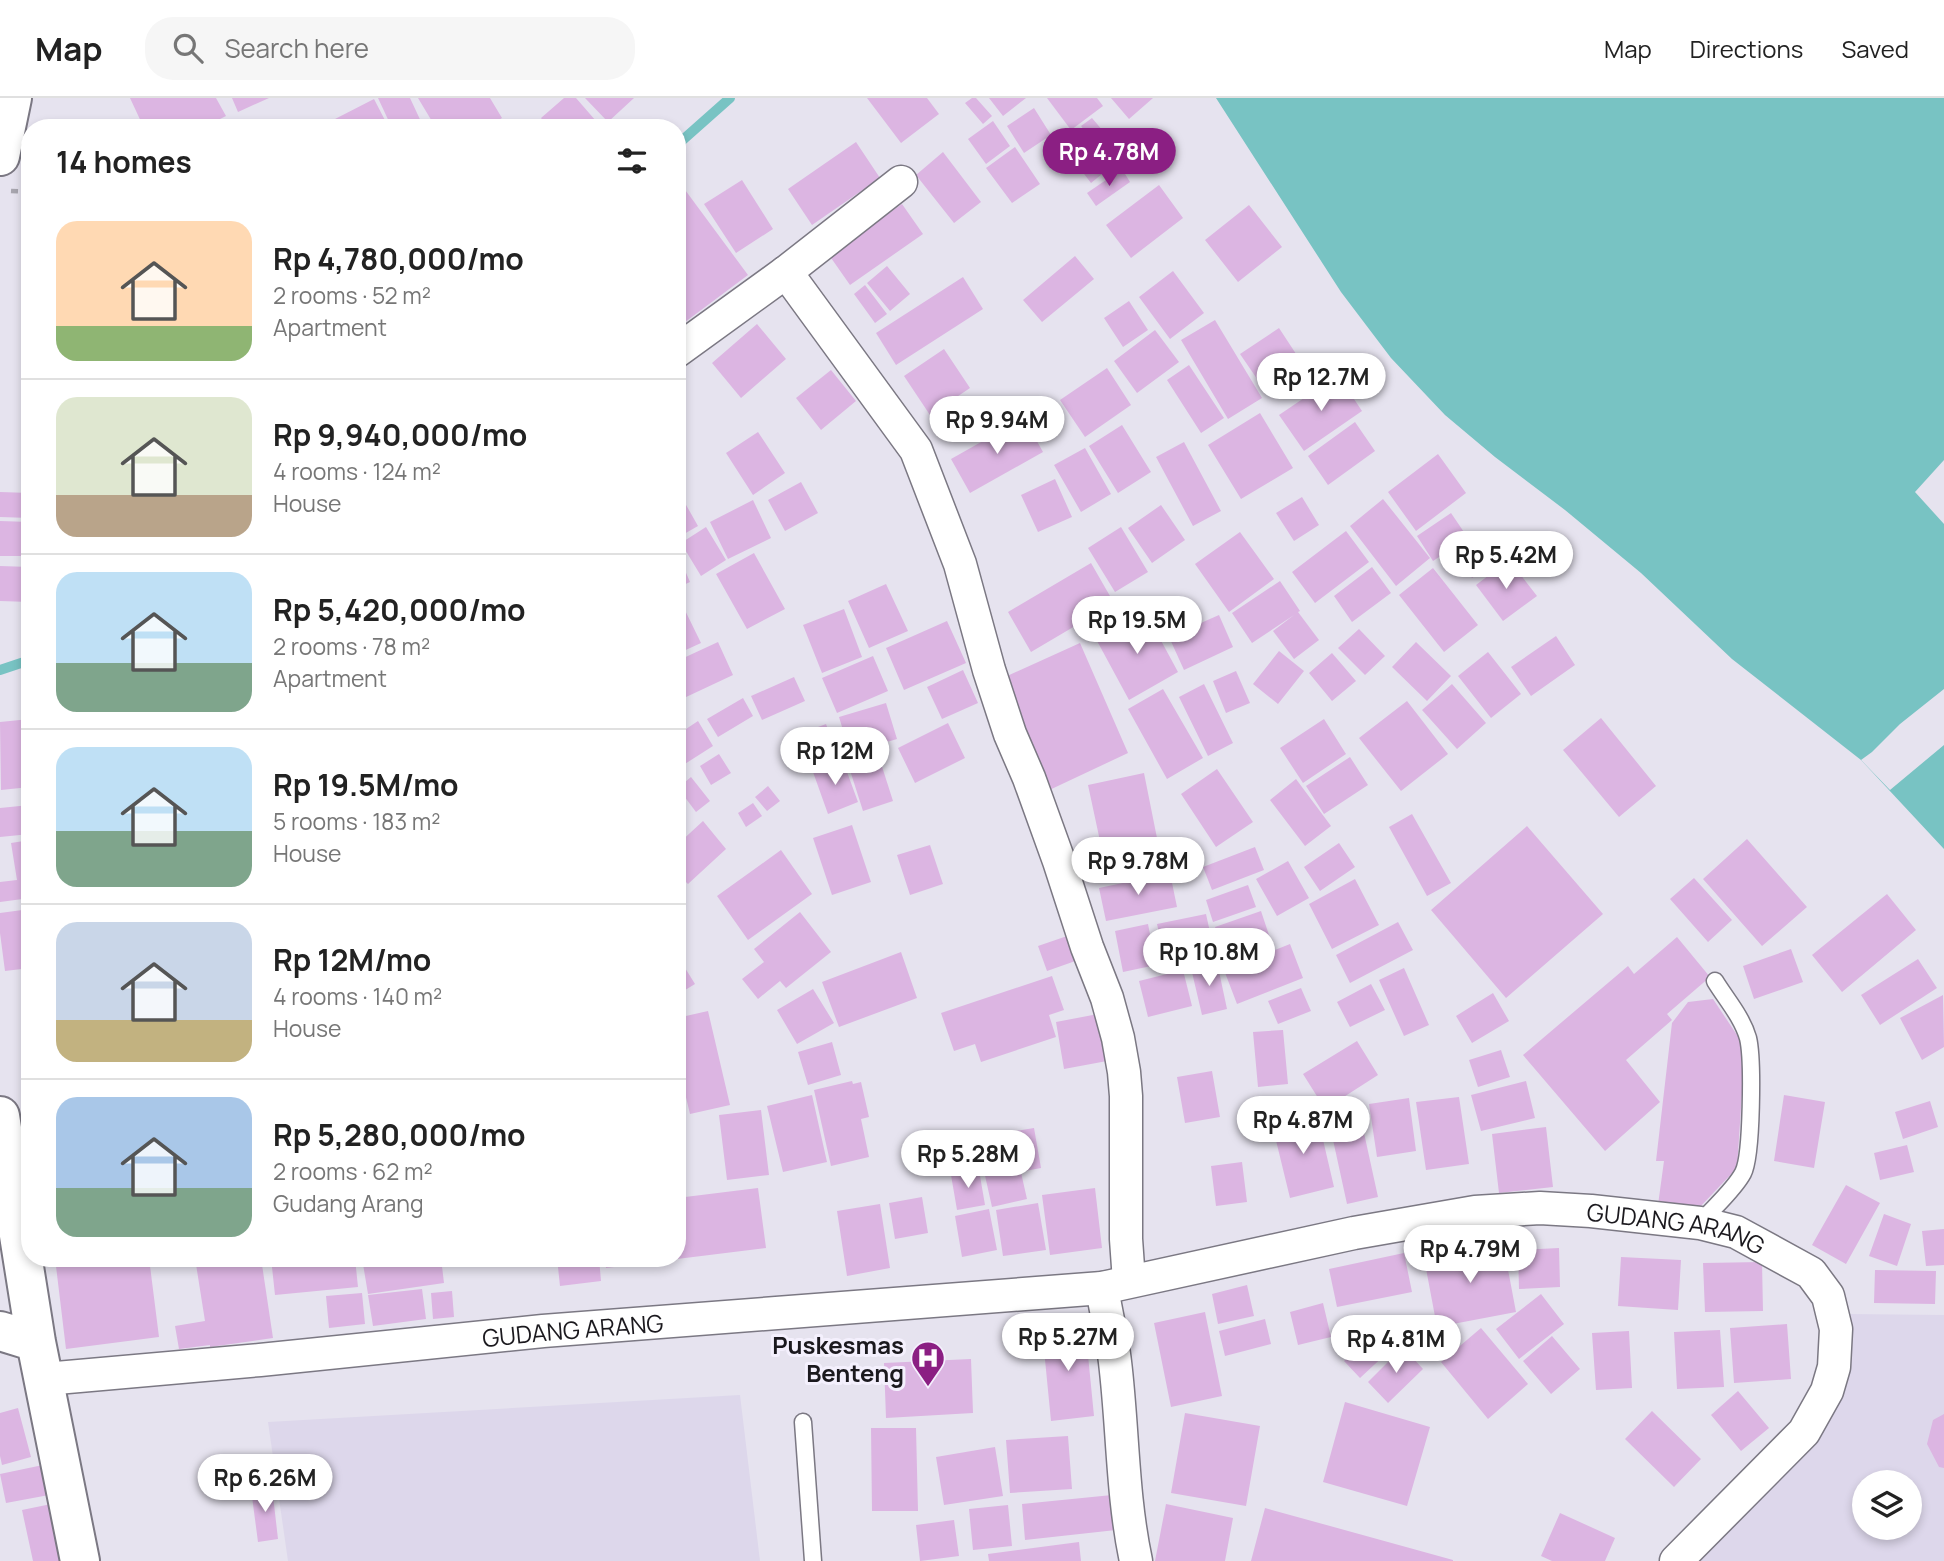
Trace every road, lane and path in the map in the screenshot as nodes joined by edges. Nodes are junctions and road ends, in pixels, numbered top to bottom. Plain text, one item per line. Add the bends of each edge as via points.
1 (12, 98) edge
2 (0, 156) edge
3 (901, 182) dead end
4 (786, 272) junction
5 (686, 344) edge
6 (1715, 981) dead end
7 (0, 1116) edge
8 (1700, 1223) junction
9 (21, 1241) edge
10 (25, 1267) edge
11 (1116, 1285) junction
12 (0, 1331) edge
13 (41, 1360) junction
14 (803, 1422) dead end
15 (80, 1561) edge
16 (813, 1561) edge
17 (1136, 1561) edge
18 (1676, 1561) edge

1 - 2 main road
3 - 4 street
4 - 5 street
4 - 11 street via 916,450 960,564 1010,734 1107,998 1126,1096 1126,1239
6 - 8 lane via 1748,1038 1747,1163 1736,1184
7 - 9 main road
8 - 11 street, GUDANG ARANG via 1540,1208 1475,1212 1354,1233
8 - 18 street, GUDANG ARANG via 1736,1232 1811,1273 1828,1296 1836,1329 1834,1367 1827,1391 1804,1432
10 - 13 main road
11 - 13 street, GUDANG ARANG via 543,1331 260,1360
11 - 17 street via 1115,1362
12 - 13 main road
13 - 15 main road
14 - 16 lane

